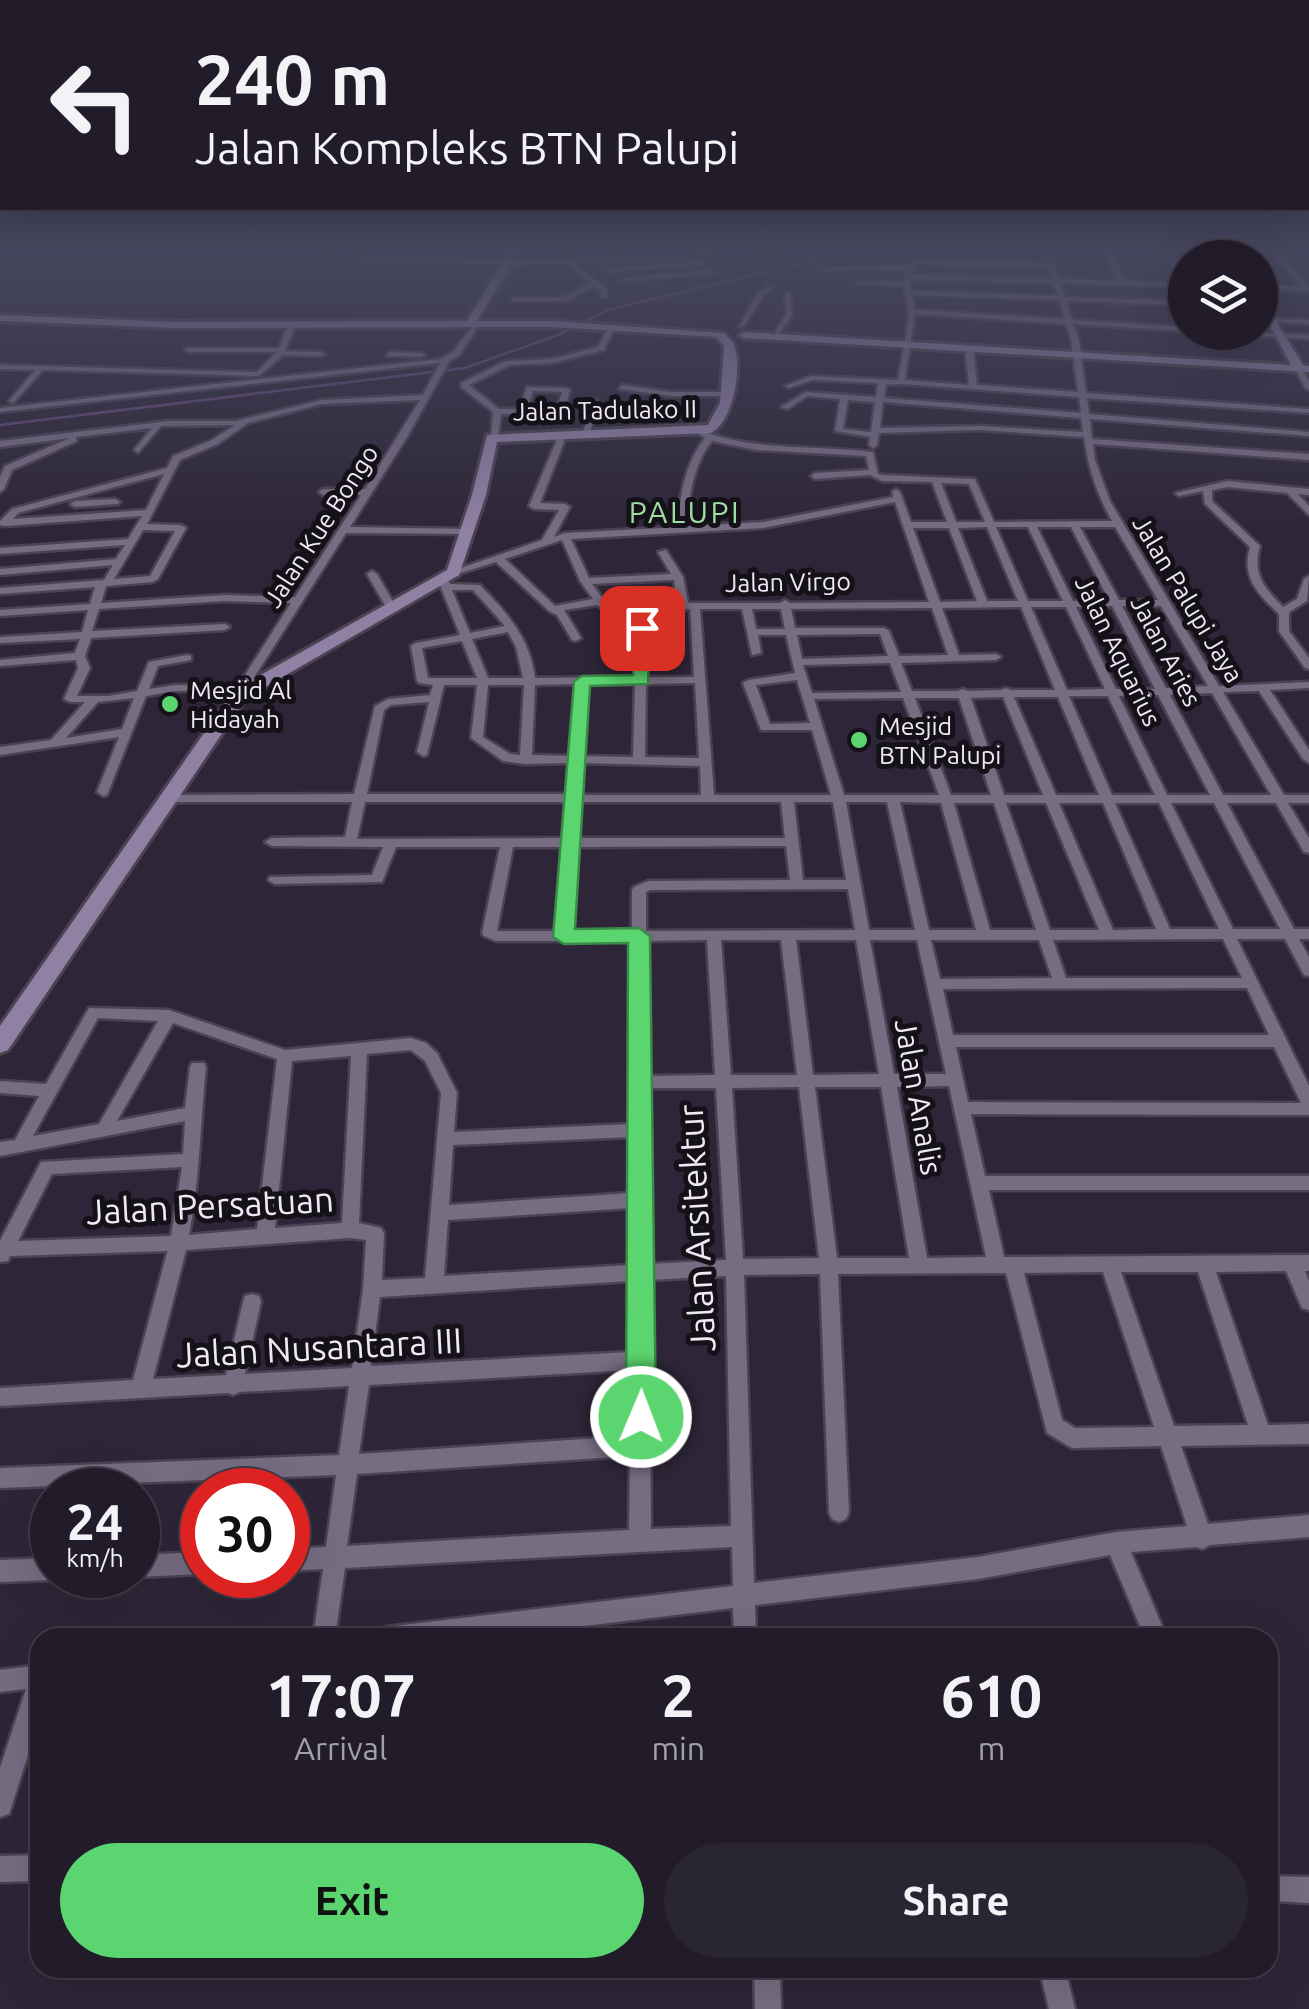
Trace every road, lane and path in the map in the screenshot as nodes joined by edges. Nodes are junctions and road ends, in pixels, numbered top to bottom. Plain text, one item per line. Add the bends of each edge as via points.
1 (285, 343) edge
2 (463, 343) edge
3 (603, 343) edge
4 (722, 343) edge
5 (894, 343) edge
6 (1075, 343) edge
7 (1287, 343) edge
8 (908, 344) junction
9 (968, 348) junction
10 (189, 350) dead end
11 (281, 352) junction
12 (321, 354) dead end
13 (390, 354) dead end
14 (456, 354) junction
15 (1078, 354) junction
16 (0, 367) edge
17 (42, 367) junction
18 (1304, 368) edge
19 (441, 372) junction
20 (261, 376) junction
21 (896, 381) junction
22 (790, 386) dead end
23 (622, 388) dead end
24 (973, 388) junction
25 (1309, 388) edge
26 (727, 394) junction
27 (1084, 396) junction
28 (426, 397) junction
29 (844, 397) junction
30 (878, 400) junction
31 (13, 401) dead end
32 (594, 401) dead end
33 (785, 407) dead end
34 (0, 410) edge
35 (497, 411) junction
36 (522, 411) junction
37 (1309, 411) edge
38 (560, 412) junction
39 (1085, 417) junction
40 (252, 418) junction
41 (159, 424) junction
42 (97, 430) junction
43 (572, 433) junction
44 (877, 433) junction
45 (1309, 434) edge
46 (705, 435) junction
47 (494, 436) junction
48 (1087, 438) junction
49 (0, 444) edge
50 (138, 450) dead end
51 (870, 454) junction
52 (1309, 457) edge
53 (172, 469) junction
54 (874, 472) junction
55 (815, 476) dead end
56 (892, 478) junction
57 (934, 479) junction
58 (124, 484) junction
59 (0, 489) edge
60 (1208, 489) junction
61 (1289, 489) junction
62 (323, 492) dead end
63 (368, 492) junction
64 (1179, 492) dead end
65 (1309, 492) edge
66 (898, 499) junction
67 (115, 502) junction
68 (22, 510) junction
69 (1309, 512) edge
70 (147, 513) junction
71 (107, 515) junction
72 (2, 523) edge
73 (953, 524) junction
74 (994, 524) junction
75 (1031, 524) junction
76 (1074, 524) junction
77 (1118, 524) junction
78 (911, 525) junction
79 (140, 526) junction
80 (684, 527) junction
81 (343, 530) junction
82 (469, 532) junction
83 (565, 536) junction
84 (548, 540) junction
85 (130, 542) junction
86 (0, 551) edge
87 (663, 552) dead end
88 (498, 558) junction
89 (119, 562) junction
90 (621, 564) dead end
91 (0, 572) edge
92 (372, 574) dead end
93 (678, 577) junction
94 (633, 578) junction
95 (1309, 579) edge
96 (449, 580) junction
97 (585, 581) junction
98 (104, 584) junction
99 (0, 591) edge
100 (296, 600) junction
101 (1024, 600) junction
102 (982, 601) junction
103 (596, 602) junction
104 (937, 602) junction
105 (1069, 602) junction
106 (1115, 602) junction
107 (1165, 603) junction
108 (785, 604) junction
109 (746, 605) junction
110 (391, 607) junction
111 (642, 607) junction
112 (689, 607) junction
113 (94, 608) junction
114 (552, 608) junction
115 (1283, 612) junction
116 (0, 614) edge
117 (225, 626) dead end
118 (513, 628) junction
119 (789, 631) junction
120 (752, 632) junction
121 (89, 634) junction
122 (468, 635) junction
123 (576, 638) dead end
124 (0, 640) edge
125 (756, 653) dead end
126 (80, 656) junction
127 (954, 656) junction
128 (996, 657) dead end
129 (188, 658) dead end
130 (894, 658) junction
131 (797, 662) junction
132 (0, 663) edge
133 (1309, 666) edge
134 (801, 676) junction
135 (483, 679) junction
136 (533, 679) junction
137 (642, 680) junction
138 (700, 680) junction
139 (582, 681) junction
140 (440, 682) junction
141 (1309, 684) edge
142 (242, 689) junction
143 (1264, 689) junction
144 (1216, 690) junction
145 (1006, 691) junction
146 (143, 692) junction
147 (904, 692) junction
148 (963, 692) junction
149 (1064, 692) junction
150 (1113, 692) junction
151 (1162, 692) junction
152 (807, 696) junction
153 (432, 698) junction
154 (95, 699) junction
155 (818, 726) junction
156 (127, 732) junction
157 (54, 742) junction
158 (0, 751) edge
159 (423, 752) dead end
160 (1309, 758) edge
161 (525, 760) junction
162 (579, 760) junction
163 (639, 760) junction
164 (704, 762) junction
165 (103, 792) dead end
166 (165, 798) junction
167 (1163, 799) junction
168 (1216, 799) junction
169 (575, 800) junction
170 (708, 800) junction
171 (786, 800) junction
172 (839, 800) junction
173 (947, 800) junction
174 (1000, 800) junction
175 (1056, 800) junction
176 (1111, 800) junction
177 (1280, 800) junction
178 (1309, 800) edge
179 (356, 801) junction
180 (893, 801) junction
181 (347, 841) junction
182 (272, 842) dead end
183 (790, 842) junction
184 (507, 843) junction
185 (391, 844) junction
186 (572, 844) junction
187 (1309, 849) edge
188 (275, 880) dead end
189 (853, 884) junction
190 (796, 885) junction
191 (1164, 934) junction
192 (1228, 934) junction
193 (1289, 934) junction
194 (1309, 934) edge
195 (714, 935) junction
196 (924, 935) junction
197 (984, 935) junction
198 (1044, 935) junction
199 (1108, 935) junction
200 (639, 936) junction
201 (788, 936) junction
202 (862, 936) junction
203 (564, 937) junction
204 (1309, 971) edge
205 (1251, 983) junction
206 (934, 984) junction
207 (1062, 984) junction
208 (169, 1016) junction
209 (947, 1040) junction
210 (1276, 1041) junction
211 (0, 1044) edge
212 (359, 1052) junction
213 (285, 1056) junction
214 (198, 1067) dead end
215 (725, 1080) junction
216 (888, 1080) junction
217 (957, 1080) junction
218 (640, 1082) junction
219 (805, 1082) junction
220 (0, 1086) edge
221 (50, 1091) junction
222 (1309, 1106) edge
223 (963, 1108) junction
224 (193, 1113) junction
225 (640, 1130) junction
226 (103, 1131) junction
227 (444, 1140) junction
228 (6, 1151) edge
229 (192, 1160) junction
230 (980, 1183) junction
231 (1309, 1183) edge
232 (639, 1200) junction
233 (438, 1213) junction
234 (350, 1230) junction
235 (265, 1238) junction
236 (180, 1243) junction
237 (2, 1252) edge
238 (1300, 1263) edge
239 (1109, 1264) junction
240 (1204, 1264) junction
241 (1005, 1265) junction
242 (735, 1267) junction
243 (829, 1267) junction
244 (920, 1267) junction
245 (641, 1272) junction
246 (434, 1286) junction
247 (372, 1289) junction
248 (252, 1302) dead end
249 (1309, 1302) edge
250 (641, 1360) junction
251 (358, 1380) junction
252 (233, 1386) junction
253 (140, 1390) junction
254 (0, 1397) edge
255 (1309, 1434) edge
256 (1261, 1435) junction
257 (1164, 1437) junction
258 (640, 1445) junction
259 (345, 1465) junction
260 (0, 1478) edge
261 (839, 1512) dead end
262 (1309, 1526) edge
263 (742, 1536) junction
264 (1202, 1538) junction
265 (640, 1540) junction
266 (1116, 1543) junction
267 (336, 1558) junction
268 (310, 1559) edge
269 (30, 1570) edge
270 (0, 1571) edge
271 (743, 1593) junction
272 (326, 1628) edge
273 (469, 1628) edge
274 (745, 1628) edge
275 (1152, 1628) edge
276 (30, 1680) edge
277 (0, 1681) edge
278 (30, 1710) edge
279 (0, 1805) edge
280 (30, 1868) edge
281 (0, 1869) edge
282 (1278, 1889) edge
283 (1309, 1890) edge
284 (767, 1978) edge
285 (1054, 1978) edge
286 (768, 2009) edge
287 (1062, 2009) edge

1 - 11 street
2 - 14 street
3 - 35 street via 550,362 502,366 503,378 464,385
4 - 26 main road, Jalan Tadulako II
5 - 8 main road
6 - 15 street, Jalan Palupi Jaya
7 - 18 main road
8 - 9 main road
8 - 21 street
9 - 15 main road
9 - 24 street
10 - 11 street
11 - 12 street
11 - 20 street
13 - 14 street
14 - 19 street
15 - 18 main road
15 - 27 street, Jalan Palupi Jaya
16 - 17 street
17 - 20 street
17 - 31 street
18 - 25 street
19 - 20 street
19 - 28 street, Jalan Kue Bongo
20 - 34 street
21 - 22 street via 811,378
21 - 24 street
21 - 30 street via 882,383
23 - 26 street
24 - 27 street
26 - 46 main road, Jalan Tadulako II via 719,424
27 - 37 street
27 - 39 street, Jalan Palupi Jaya
28 - 40 street via 322,402
28 - 63 street, Jalan Kue Bongo
29 - 30 street
29 - 33 street via 806,394
29 - 44 street via 839,431
30 - 39 street
30 - 44 street
32 - 43 street
35 - 36 street
35 - 47 street
36 - 38 street
36 - 38 street via 530,389 566,390
38 - 43 street
39 - 45 street
39 - 48 street, Jalan Palupi Jaya
40 - 41 street
40 - 53 street via 178,456
41 - 42 street
41 - 50 street
42 - 49 street
42 - 59 street via 8,468
43 - 46 main road, Jalan Tadulako II
43 - 47 main road, Jalan Tadulako II
43 - 84 street via 560,442 534,506 565,507
44 - 48 street via 982,428
44 - 51 street
46 - 51 street
46 - 80 street via 686,495
47 - 82 main road, Jalan Tadulako II
48 - 52 street
48 - 77 street, Jalan Palupi Jaya via 1096,481
51 - 54 street
53 - 58 street
53 - 70 street
54 - 55 street
54 - 56 street
56 - 57 street
56 - 66 street
57 - 73 street
57 - 74 street via 972,481
58 - 67 street
58 - 68 street
60 - 61 street
60 - 64 street
60 - 115 street via 1208,502 1255,546 1248,560 1252,576
61 - 65 street
61 - 69 street
62 - 63 street
63 - 81 street, Jalan Kue Bongo
66 - 78 street
66 - 80 street via 776,524
67 - 68 street
67 - 71 street
68 - 72 street
70 - 71 street
70 - 79 street
71 - 72 street
73 - 74 street
73 - 78 street
73 - 102 street
74 - 75 street
74 - 101 street
75 - 76 street
75 - 105 street, Jalan Aquarius
76 - 77 street
76 - 106 street, Jalan Aries
77 - 107 street, Jalan Palupi Jaya
78 - 104 street
79 - 85 street
79 - 98 street via 181,530 153,579
80 - 83 street
81 - 82 street
81 - 100 street, Jalan Kue Bongo
82 - 96 main road, Jalan Tadulako II
83 - 84 street
83 - 97 street
84 - 88 street
85 - 86 street
85 - 89 street
87 - 93 street
88 - 96 street
88 - 114 street
89 - 91 street
89 - 98 street
90 - 94 street
92 - 110 street
93 - 94 street
93 - 112 street
94 - 97 street
95 - 115 street via 1302,601
96 - 110 main road
96 - 118 street via 476,588
96 - 122 street
97 - 103 street
98 - 99 street
98 - 113 street
100 - 113 street
100 - 142 street, Jalan Kue Bongo
101 - 102 street, Jalan Virgo
101 - 105 street, Jalan Virgo
101 - 149 street
102 - 104 street, Jalan Virgo
103 - 111 street, Jalan Virgo
103 - 114 street, Jalan Virgo
104 - 108 street, Jalan Virgo
104 - 127 street
105 - 106 street, Jalan Virgo
105 - 150 street, Jalan Aquarius
106 - 107 street, Jalan Virgo
106 - 151 street, Jalan Aries
107 - 144 street, Jalan Palupi Jaya
108 - 109 street, Jalan Virgo
108 - 119 street
109 - 112 street, Jalan Virgo
109 - 120 street
110 - 142 main road
111 - 112 street, Jalan Virgo
111 - 137 street
112 - 138 street
113 - 116 street
113 - 121 street
114 - 123 street
115 - 133 street via 1283,629
117 - 121 street
118 - 122 street
118 - 136 street
119 - 120 street
119 - 130 street via 881,629
119 - 131 street
120 - 125 street
121 - 124 street
121 - 126 street
122 - 135 street
122 - 140 street via 416,646 423,681
126 - 132 street
126 - 154 street via 84,668 69,697
127 - 128 street
127 - 130 street
129 - 146 street via 153,664
130 - 131 street
130 - 147 street
131 - 134 street
134 - 152 street
134 - 155 street via 749,683 766,728
135 - 136 street
135 - 140 street
135 - 161 street via 477,738 493,753
136 - 139 street
136 - 161 street
137 - 138 street
137 - 139 street
137 - 163 street
138 - 164 street
139 - 162 street
140 - 153 street
141 - 143 street
142 - 146 street
142 - 166 main road
143 - 144 street
143 - 160 street
144 - 151 street
144 - 177 street, Jalan Palupi Jaya
145 - 148 street
145 - 149 street
145 - 175 street
146 - 154 street
146 - 156 street
147 - 148 street
147 - 152 street
147 - 173 street
148 - 174 street
149 - 150 street
149 - 176 street
150 - 151 street
150 - 167 street, Jalan Aquarius
151 - 168 street, Jalan Aries
152 - 155 street
153 - 159 street
153 - 179 street via 381,706
154 - 157 street
155 - 172 street
156 - 157 street
156 - 165 street
157 - 158 street
161 - 162 street
162 - 163 street
162 - 169 street
163 - 164 street
164 - 170 street
166 - 179 street
166 - 211 main road
167 - 168 street
167 - 176 street
167 - 192 street, Jalan Aquarius
168 - 177 street
168 - 193 street, Jalan Aries
169 - 170 street
169 - 179 street
169 - 186 street
170 - 171 street
171 - 172 street
171 - 183 street
172 - 180 street
172 - 189 street
173 - 174 street
173 - 180 street
173 - 197 street
174 - 175 street
174 - 198 street
175 - 176 street
175 - 199 street
176 - 191 street
177 - 178 street
177 - 187 street, Jalan Palupi Jaya
179 - 181 street
180 - 196 street
181 - 182 street
181 - 185 street
183 - 186 street
183 - 190 street
184 - 185 street
184 - 186 street
184 - 203 street via 490,934
185 - 188 street via 377,878
186 - 203 street
189 - 190 street
189 - 202 street, Jalan Analis
190 - 200 street via 643,887
191 - 192 street
191 - 199 street
192 - 193 street
192 - 205 street, Jalan Aquarius
193 - 194 street
193 - 204 street, Jalan Aries
195 - 200 street
195 - 201 street
195 - 215 street, Jalan Arsitektur
196 - 197 street
196 - 202 street
196 - 206 street
197 - 198 street
198 - 199 street
198 - 207 street
200 - 203 street
200 - 218 street
201 - 202 street
201 - 219 street
202 - 216 street, Jalan Analis
205 - 207 street
205 - 210 street, Jalan Aquarius
206 - 207 street
206 - 209 street
208 - 213 street, Jalan Nusantara III
208 - 221 street, Jalan Nusantara III via 94,1012
208 - 226 street
209 - 210 street
209 - 217 street
210 - 222 street, Jalan Aquarius
212 - 213 street, Jalan Nusantara III
212 - 227 street, Jalan Nusantara III via 410,1044 431,1057 450,1093
212 - 234 street
213 - 235 street
214 - 224 street
215 - 218 street
215 - 219 street
215 - 242 street, Jalan Arsitektur
216 - 217 street
216 - 219 street
216 - 244 street, Jalan Analis
217 - 223 street
218 - 225 street
219 - 243 street
220 - 221 street
221 - 228 street
222 - 223 street
223 - 230 street
224 - 226 street
224 - 229 street
225 - 227 street
225 - 232 street
226 - 228 street
227 - 233 street, Jalan Nusantara III
229 - 236 street
229 - 237 street via 47,1166
230 - 231 street
230 - 241 street
232 - 233 street
232 - 245 street
233 - 246 street, Jalan Nusantara III
234 - 235 street, Jalan Persatuan
234 - 247 street, Jalan Persatuan via 376,1236
235 - 236 street, Jalan Persatuan
236 - 237 street, Jalan Persatuan
236 - 253 street
238 - 240 street, Jalan Nusantara III
238 - 249 street, Jalan Nusantara III
239 - 240 street, Jalan Nusantara III
239 - 241 street, Jalan Nusantara III
239 - 257 street
240 - 256 street
241 - 244 street, Jalan Nusantara III
241 - 257 street via 1057,1430 1072,1438
242 - 243 street, Jalan Nusantara III
242 - 245 street, Jalan Nusantara III
242 - 263 street, Jalan Arsitektur
243 - 244 street, Jalan Nusantara III
243 - 261 street
245 - 246 street, Jalan Nusantara III
245 - 250 street
246 - 247 street, Jalan Nusantara III
247 - 251 street, Jalan Persatuan
248 - 252 street
250 - 251 street, Jalan Nusantara III
250 - 258 street
251 - 252 street, Jalan Nusantara III
251 - 259 street, Jalan Persatuan
252 - 253 street, Jalan Nusantara III
253 - 254 street, Jalan Nusantara III
255 - 256 street
256 - 257 street
257 - 264 street
258 - 259 street
258 - 265 street
259 - 260 street
259 - 267 street, Jalan Persatuan
262 - 264 street
263 - 265 street
263 - 271 street, Jalan Arsitektur
264 - 266 street
265 - 267 street
266 - 271 street via 978,1568
266 - 275 street
267 - 268 street
267 - 272 street, Jalan Persatuan
269 - 270 street
271 - 273 street
271 - 274 street, Jalan Arsitektur
276 - 277 street
278 - 279 street
280 - 281 street
282 - 283 street
284 - 286 street
285 - 287 street

